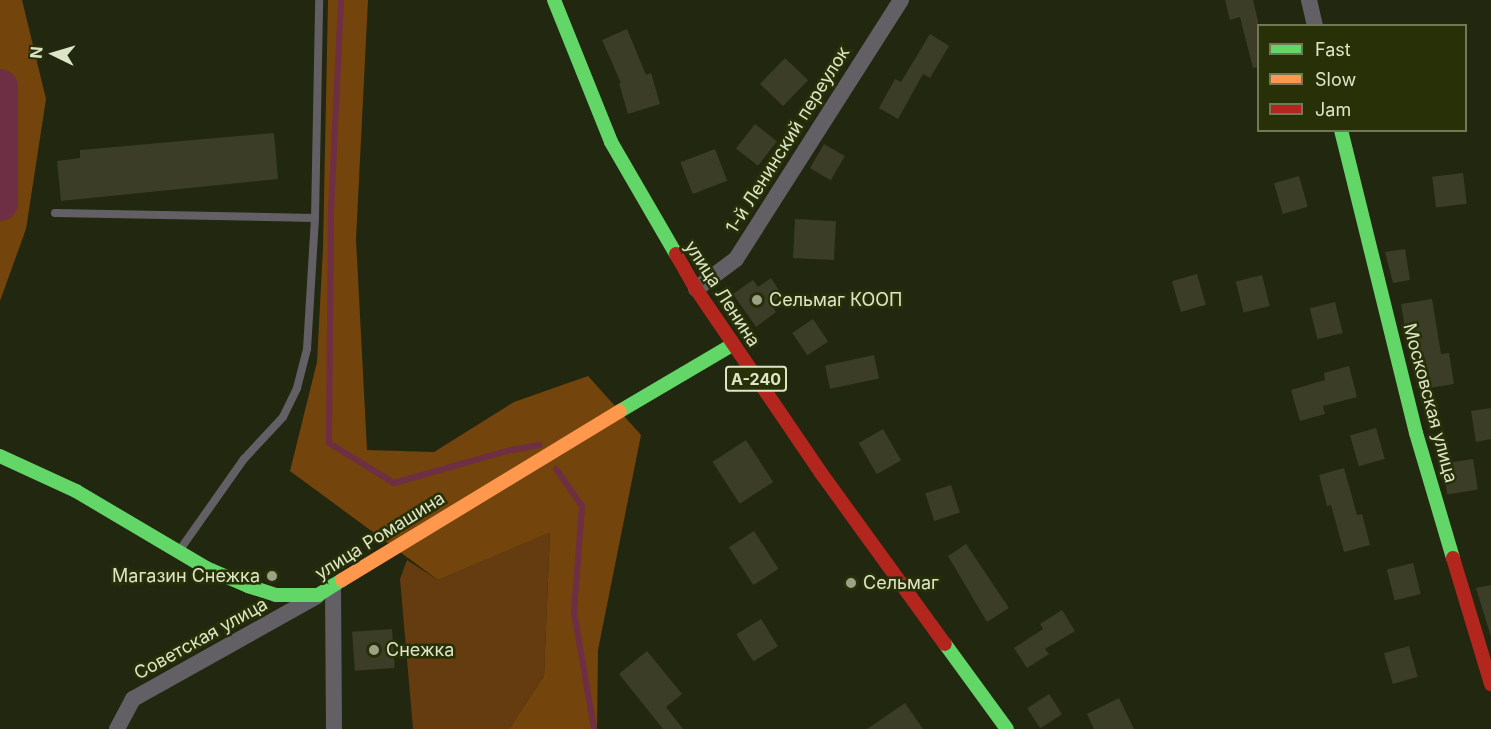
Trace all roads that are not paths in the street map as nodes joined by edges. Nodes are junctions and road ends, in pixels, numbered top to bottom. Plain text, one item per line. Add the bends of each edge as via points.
1 (319, 0) edge
2 (554, 0) edge
3 (901, 0) edge
4 (1309, 0) edge
5 (1315, 24) edge
6 (1341, 132) edge
7 (55, 213) dead end
8 (315, 218) junction
9 (696, 290) junction
10 (732, 345) junction
11 (0, 456) edge
12 (179, 552) junction
13 (333, 586) junction
14 (318, 595) junction
15 (1491, 684) edge
16 (117, 729) edge
17 (334, 729) edge
18 (1007, 729) edge

1 - 8 lane
2 - 9 street, улица Ленина / А-240 via 611,142
3 - 9 street, 1-й Ленинский переулок via 736,259
4 - 5 street
6 - 15 street, Московская улица via 1416,433
7 - 8 lane
8 - 12 lane via 307,349 297,388 283,417 244,459
9 - 10 street, улица Ленина / А-240
10 - 13 street, улица Ромашина
10 - 18 street, улица Ленина / А-240
11 - 12 street, улица Ромашина via 76,491
12 - 14 street, улица Ромашина via 206,568 276,595
13 - 14 street, улица Ромашина
13 - 17 street
14 - 16 street, Советская улица via 133,699

